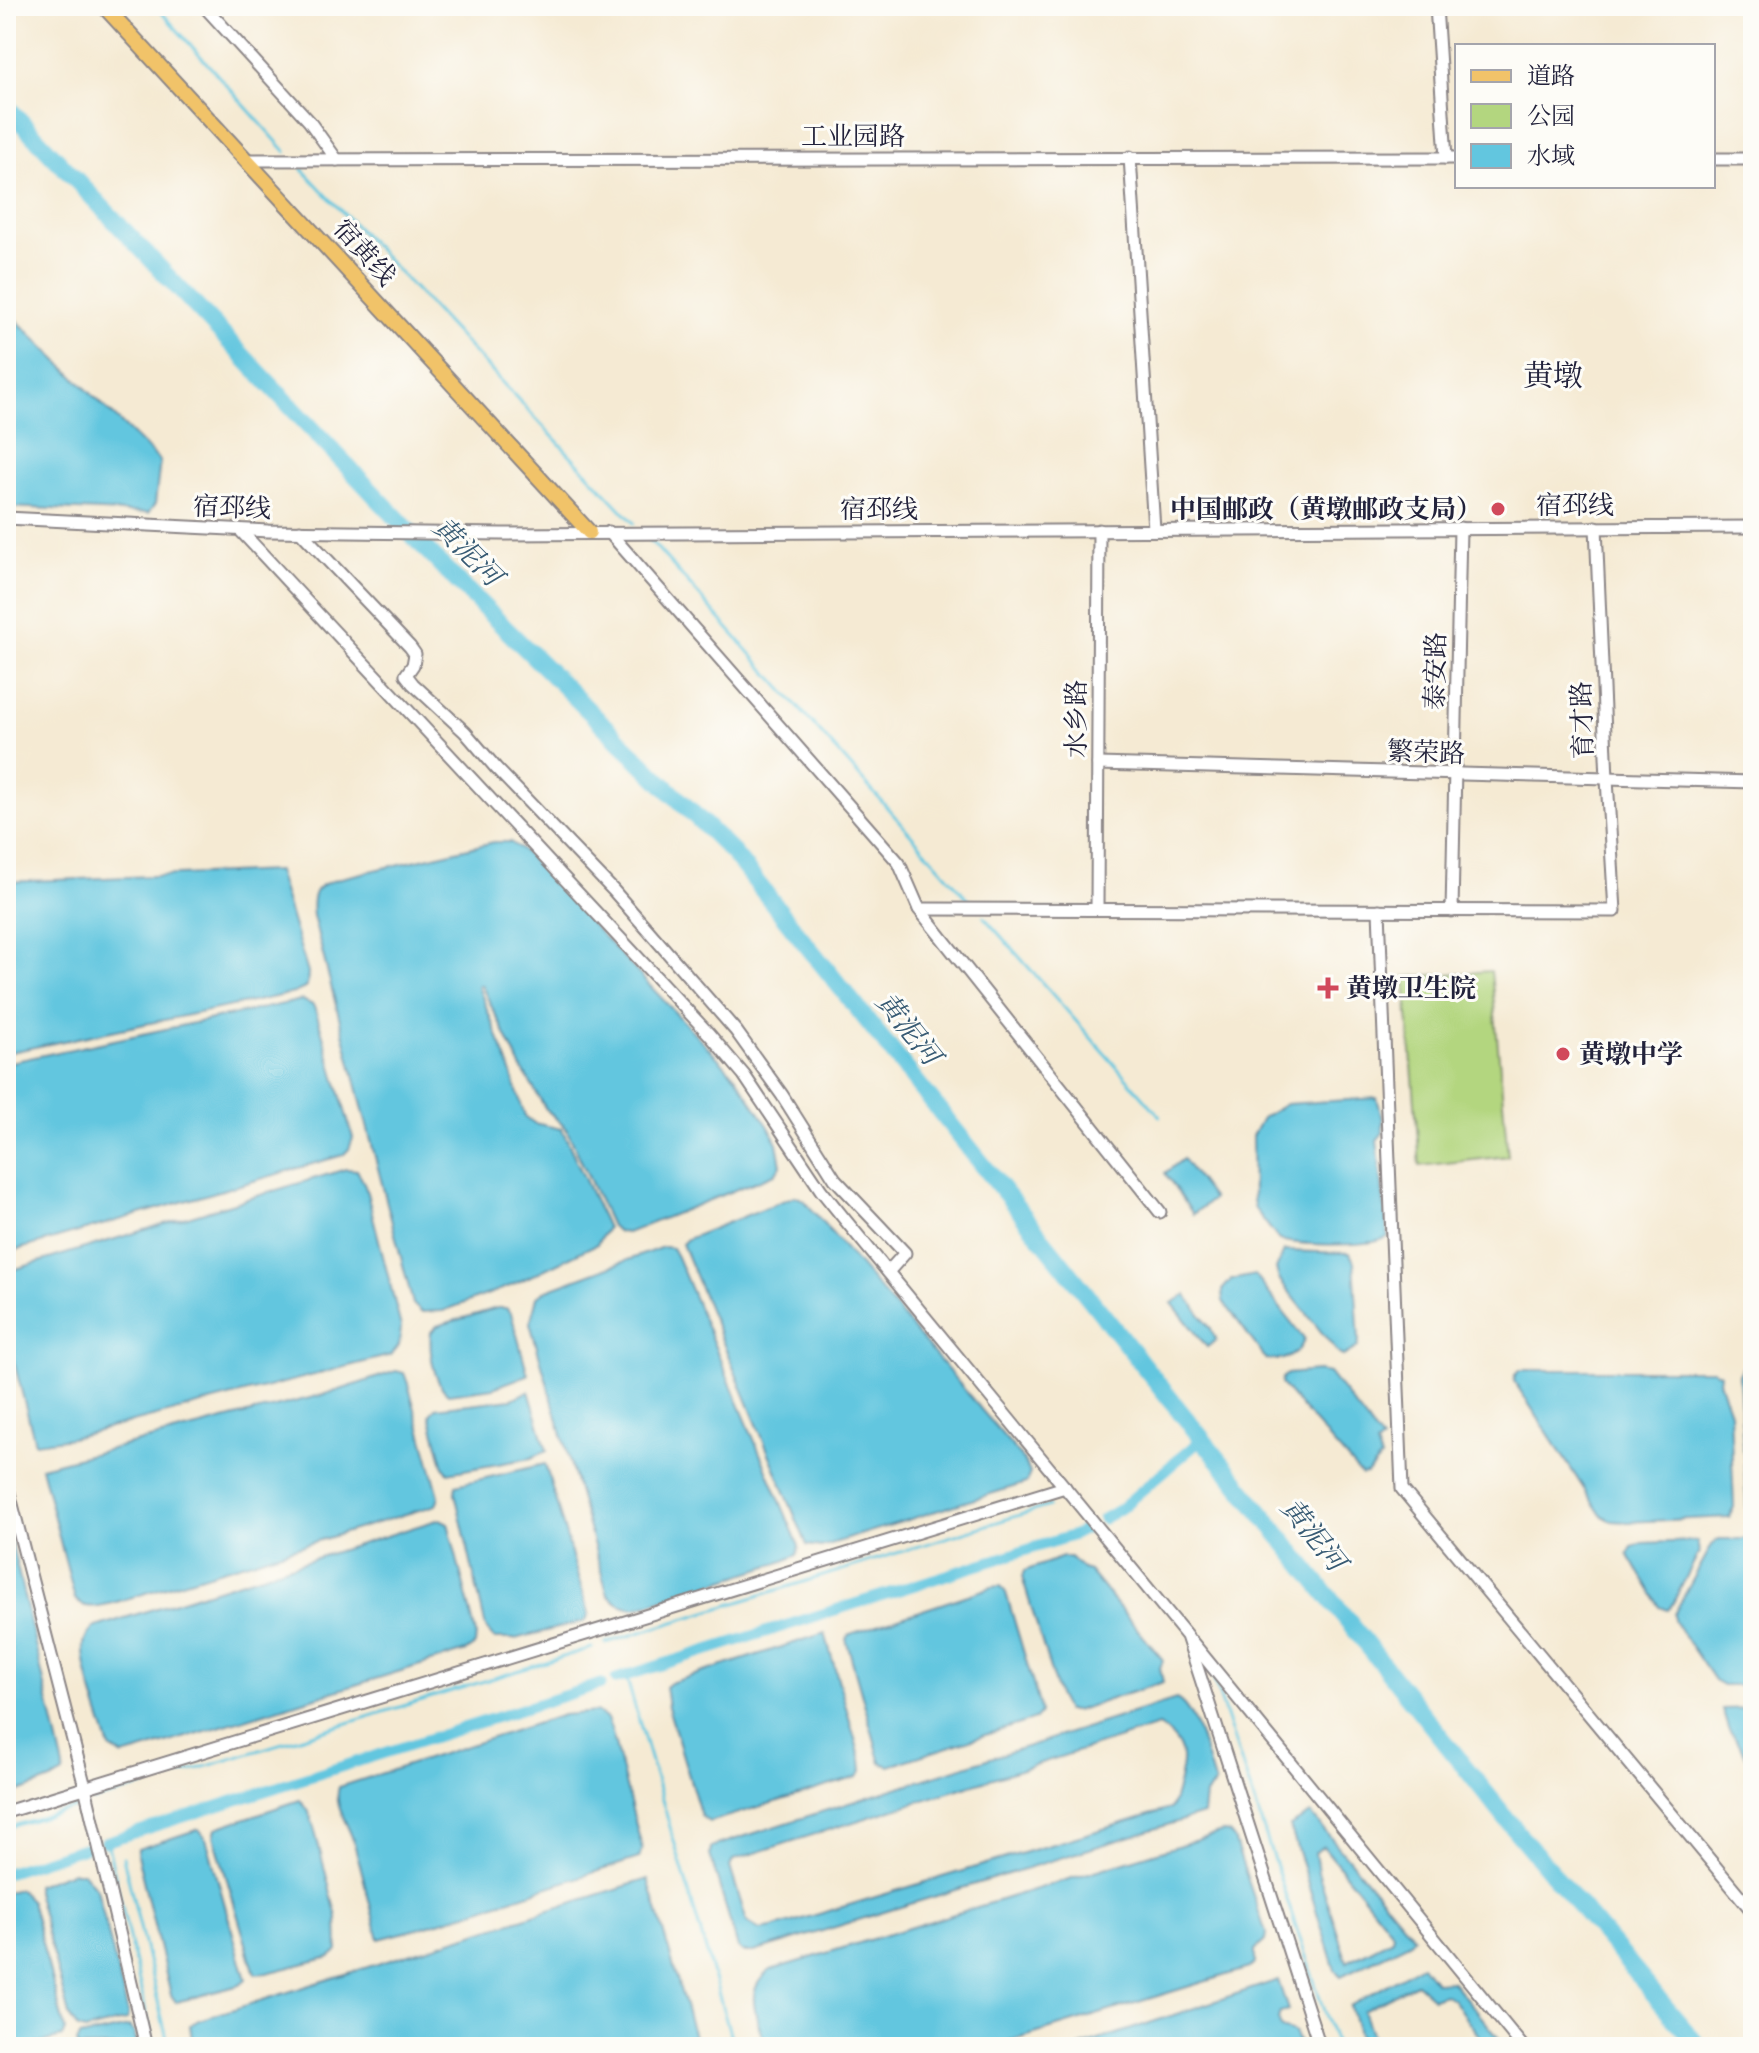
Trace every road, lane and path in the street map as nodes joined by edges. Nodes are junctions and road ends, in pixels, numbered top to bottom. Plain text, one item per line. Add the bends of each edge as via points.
1 (104, 6) edge
2 (204, 6) edge
3 (1436, 6) edge
4 (1130, 157) junction
5 (1452, 158) edge
6 (1715, 159) edge
7 (1753, 159) edge
8 (248, 160) junction
9 (337, 160) junction
10 (6, 518) edge
11 (1596, 527) junction
12 (1753, 527) edge
13 (1460, 528) junction
14 (239, 529) junction
15 (1154, 529) junction
16 (1099, 530) junction
17 (300, 531) junction
18 (589, 532) junction
19 (609, 532) junction
20 (1098, 764) junction
21 (1455, 774) junction
22 (1607, 779) junction
23 (1753, 782) edge
24 (919, 909) junction
25 (1097, 909) junction
26 (1379, 910) junction
27 (1452, 911) junction
28 (835, 1179) junction
29 (821, 1190) junction
30 (1160, 1212) dead end
31 (888, 1272) junction
32 (6, 1481) edge
33 (1065, 1487) junction
34 (1187, 1636) junction
35 (85, 1787) junction
36 (6, 1812) edge
37 (1753, 1912) edge
38 (146, 2047) edge
39 (1320, 2047) edge
40 (1523, 2047) edge

1 - 8 main road, 宿黄线
2 - 9 street via 309,121
3 - 5 street
4 - 5 street, 工业园路
4 - 9 street, 工业园路
4 - 15 street
6 - 7 street
8 - 9 street, 工业园路
8 - 18 main road, 宿黄线
10 - 14 street, 宿邳线
11 - 12 street, 宿邳线
11 - 13 street, 宿邳线
11 - 22 street, 育才路
13 - 15 street, 宿邳线
13 - 21 street, 泰安路
14 - 17 street, 宿邳线
14 - 29 street via 709,1034 744,1075
15 - 16 street, 宿邳线
16 - 19 street, 宿邳线
16 - 20 street, 水乡路
17 - 18 street, 宿邳线
17 - 28 street via 410,647 415,654 406,675 413,684 613,890 736,1031
18 - 19 street, 宿邳线
19 - 24 street via 899,863
20 - 21 street, 繁荣路
20 - 25 street, 水乡路
21 - 22 street, 繁荣路
21 - 27 street, 泰安路
22 - 23 street, 繁荣路
22 - 27 street, 育才路 via 1615,911
24 - 25 street
24 - 30 street
25 - 26 street
26 - 27 street
26 - 37 street via 1402,1489
28 - 29 street
28 - 31 street via 905,1253
29 - 31 street
31 - 33 street
32 - 35 street
33 - 34 street
33 - 35 street
34 - 39 street
34 - 40 street
35 - 36 street
35 - 38 street

